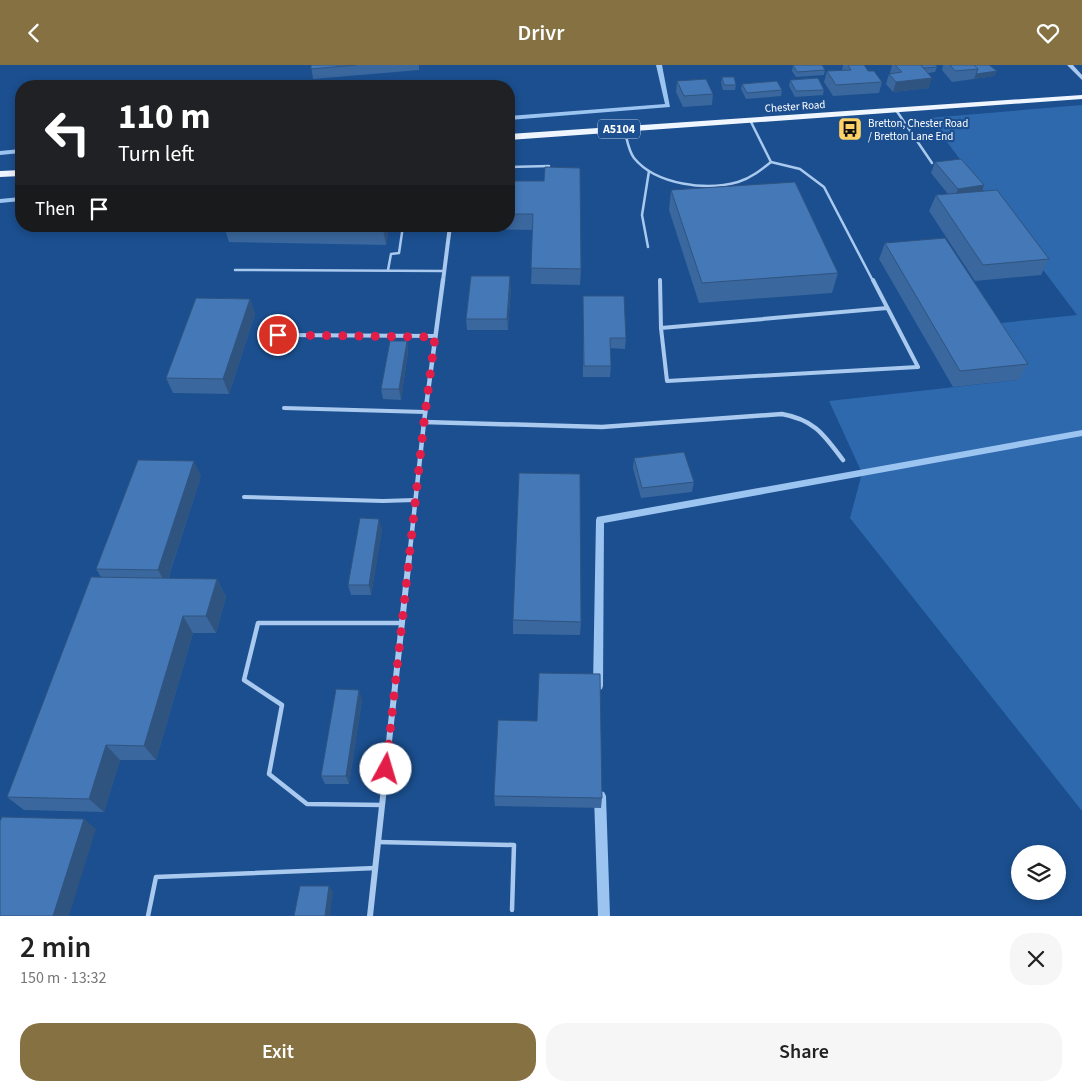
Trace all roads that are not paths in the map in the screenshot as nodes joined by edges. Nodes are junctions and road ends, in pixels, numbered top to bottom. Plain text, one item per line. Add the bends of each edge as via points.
1 (1070, 65) edge
2 (1082, 78) edge
3 (1082, 97) edge
4 (896, 110) junction
5 (750, 120) junction
6 (624, 129) junction
7 (515, 137) edge
8 (771, 162) junction
9 (932, 163) dead end
10 (549, 166) edge
11 (515, 167) edge
12 (649, 171) junction
13 (15, 173) edge
14 (0, 174) edge
15 (402, 232) edge
16 (449, 232) edge
17 (648, 247) dead end
18 (235, 270) dead end
19 (388, 270) junction
20 (444, 271) junction
21 (660, 280) dead end
22 (887, 308) junction
23 (661, 327) junction
24 (278, 335) dead end
25 (435, 337) junction
26 (284, 408) dead end
27 (425, 411) junction
28 (424, 422) junction
29 (843, 460) dead end
30 (244, 497) dead end
31 (415, 500) junction
32 (402, 623) junction
33 (382, 805) junction
34 (378, 842) junction
35 (376, 868) junction
36 (512, 911) dead end
37 (148, 916) edge
38 (370, 916) edge

1 - 2 street
3 - 4 main road, Chester Road / A5104
4 - 5 main road, Chester Road / A5104
4 - 9 lane
5 - 6 main road, Chester Road / A5104
5 - 8 lane
6 - 7 main road, Chester Road / A5104
6 - 12 lane via 633,157
8 - 12 lane via 758,173 722,184 670,181
8 - 22 lane via 802,169 824,187
10 - 11 lane
12 - 17 lane via 642,215
13 - 14 main road
15 - 19 lane via 399,253 390,253
16 - 20 street
18 - 19 lane
19 - 20 lane
20 - 25 street
21 - 23 lane
22 - 23 lane
22 - 23 lane via 918,367 668,381
24 - 25 lane
25 - 27 street
26 - 27 lane
27 - 28 street
28 - 29 street via 602,427 782,414 801,416 818,427
28 - 31 street
30 - 31 lane
31 - 32 street
32 - 33 street
32 - 33 lane via 258,623 244,680 282,705 269,774 307,804
33 - 34 street
34 - 35 street
34 - 36 lane via 514,845
35 - 37 lane via 156,877
35 - 38 street

